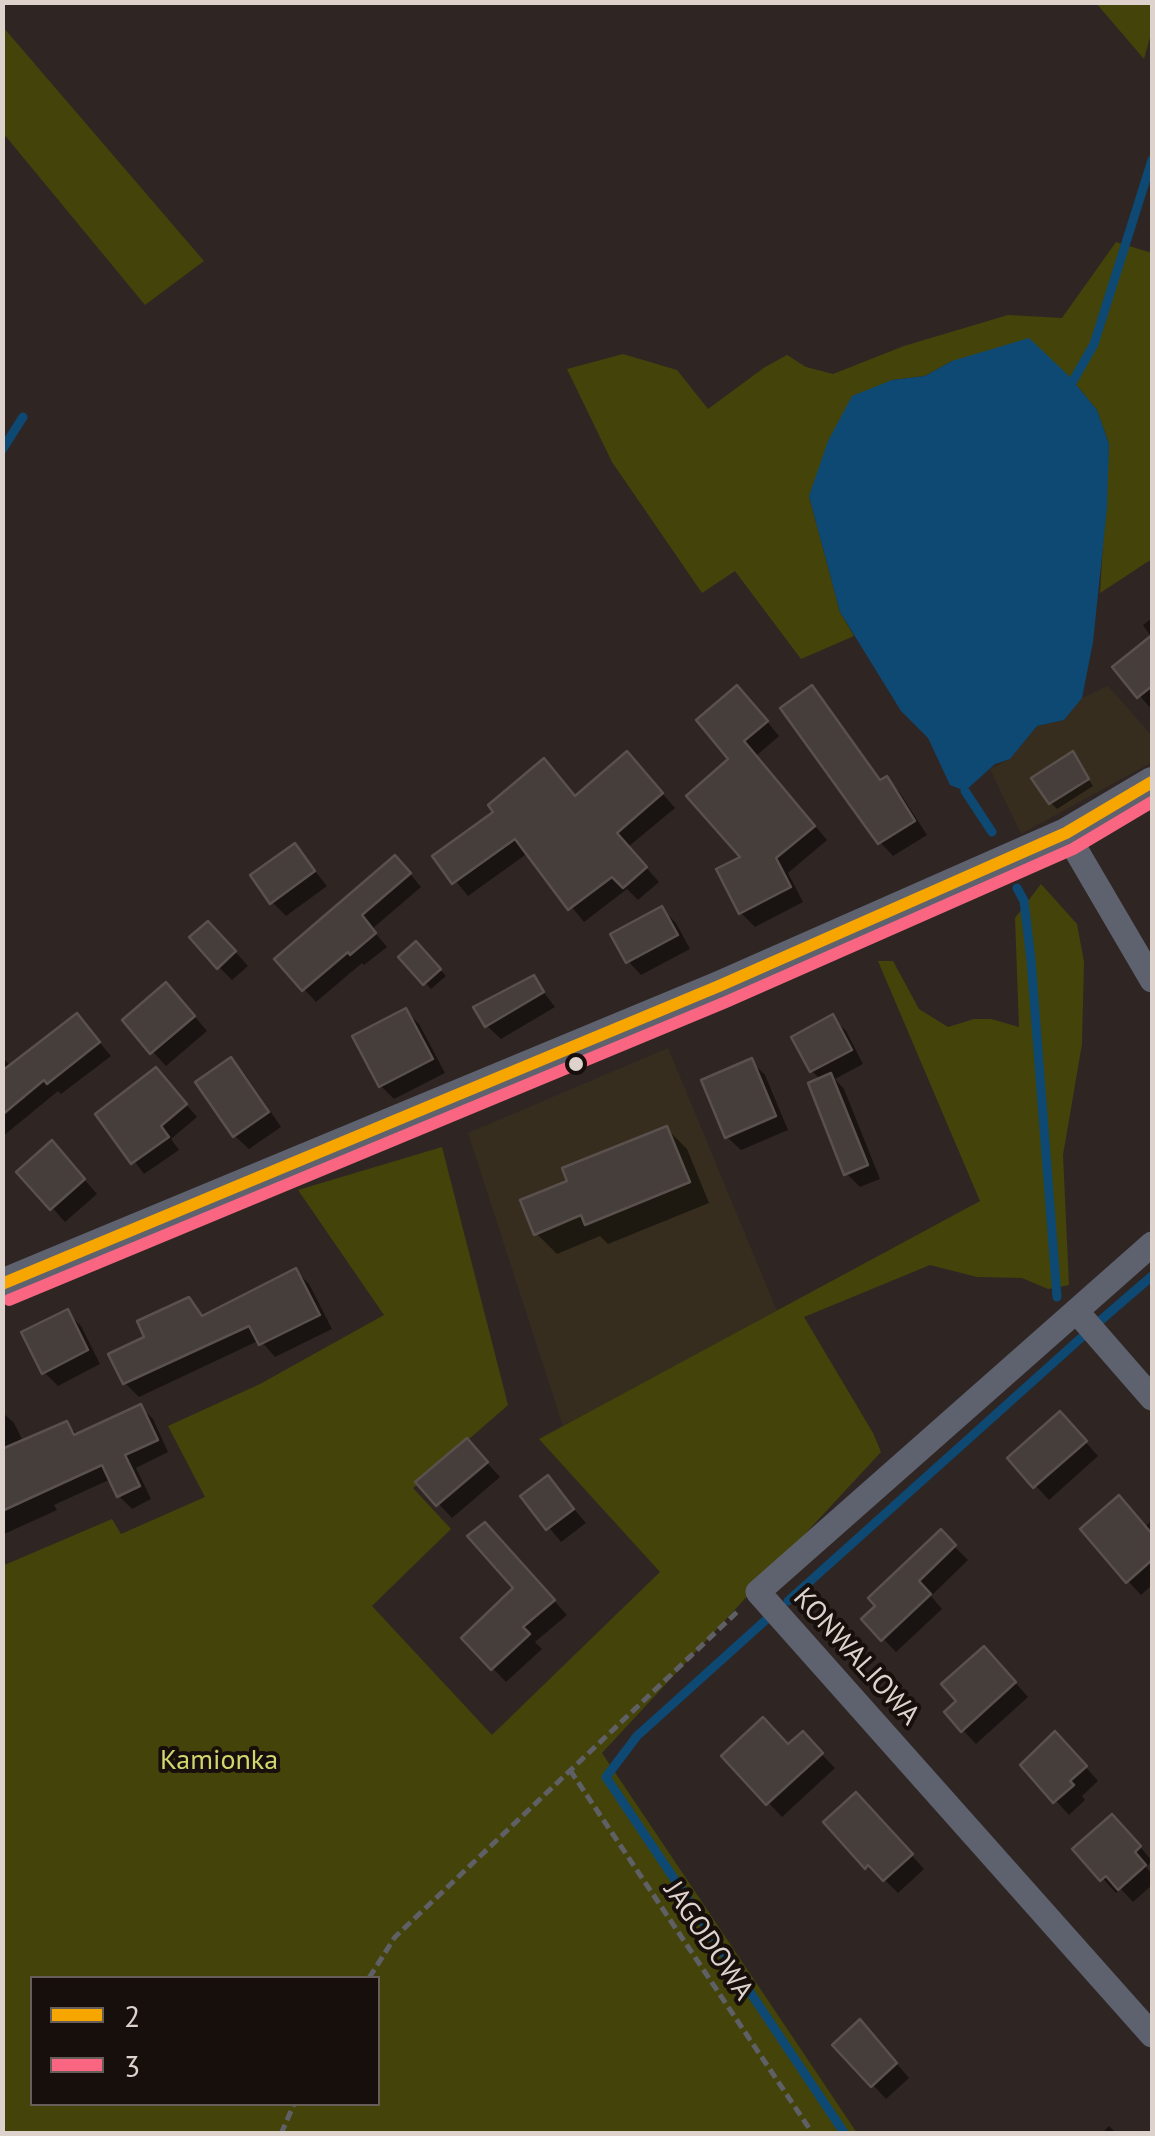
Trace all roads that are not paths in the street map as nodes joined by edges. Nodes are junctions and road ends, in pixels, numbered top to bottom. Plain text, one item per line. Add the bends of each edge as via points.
1 (1152, 782) edge
2 (1066, 833) junction
3 (1152, 980) edge
4 (1152, 1244) edge
5 (2, 1284) edge
6 (1077, 1312) junction
7 (1152, 1398) edge
8 (1152, 2035) edge

1 - 2 street
2 - 3 street
2 - 5 street via 719,986
4 - 6 street, KONWALIOWA
6 - 7 street
6 - 8 street, KONWALIOWA via 758,1592

